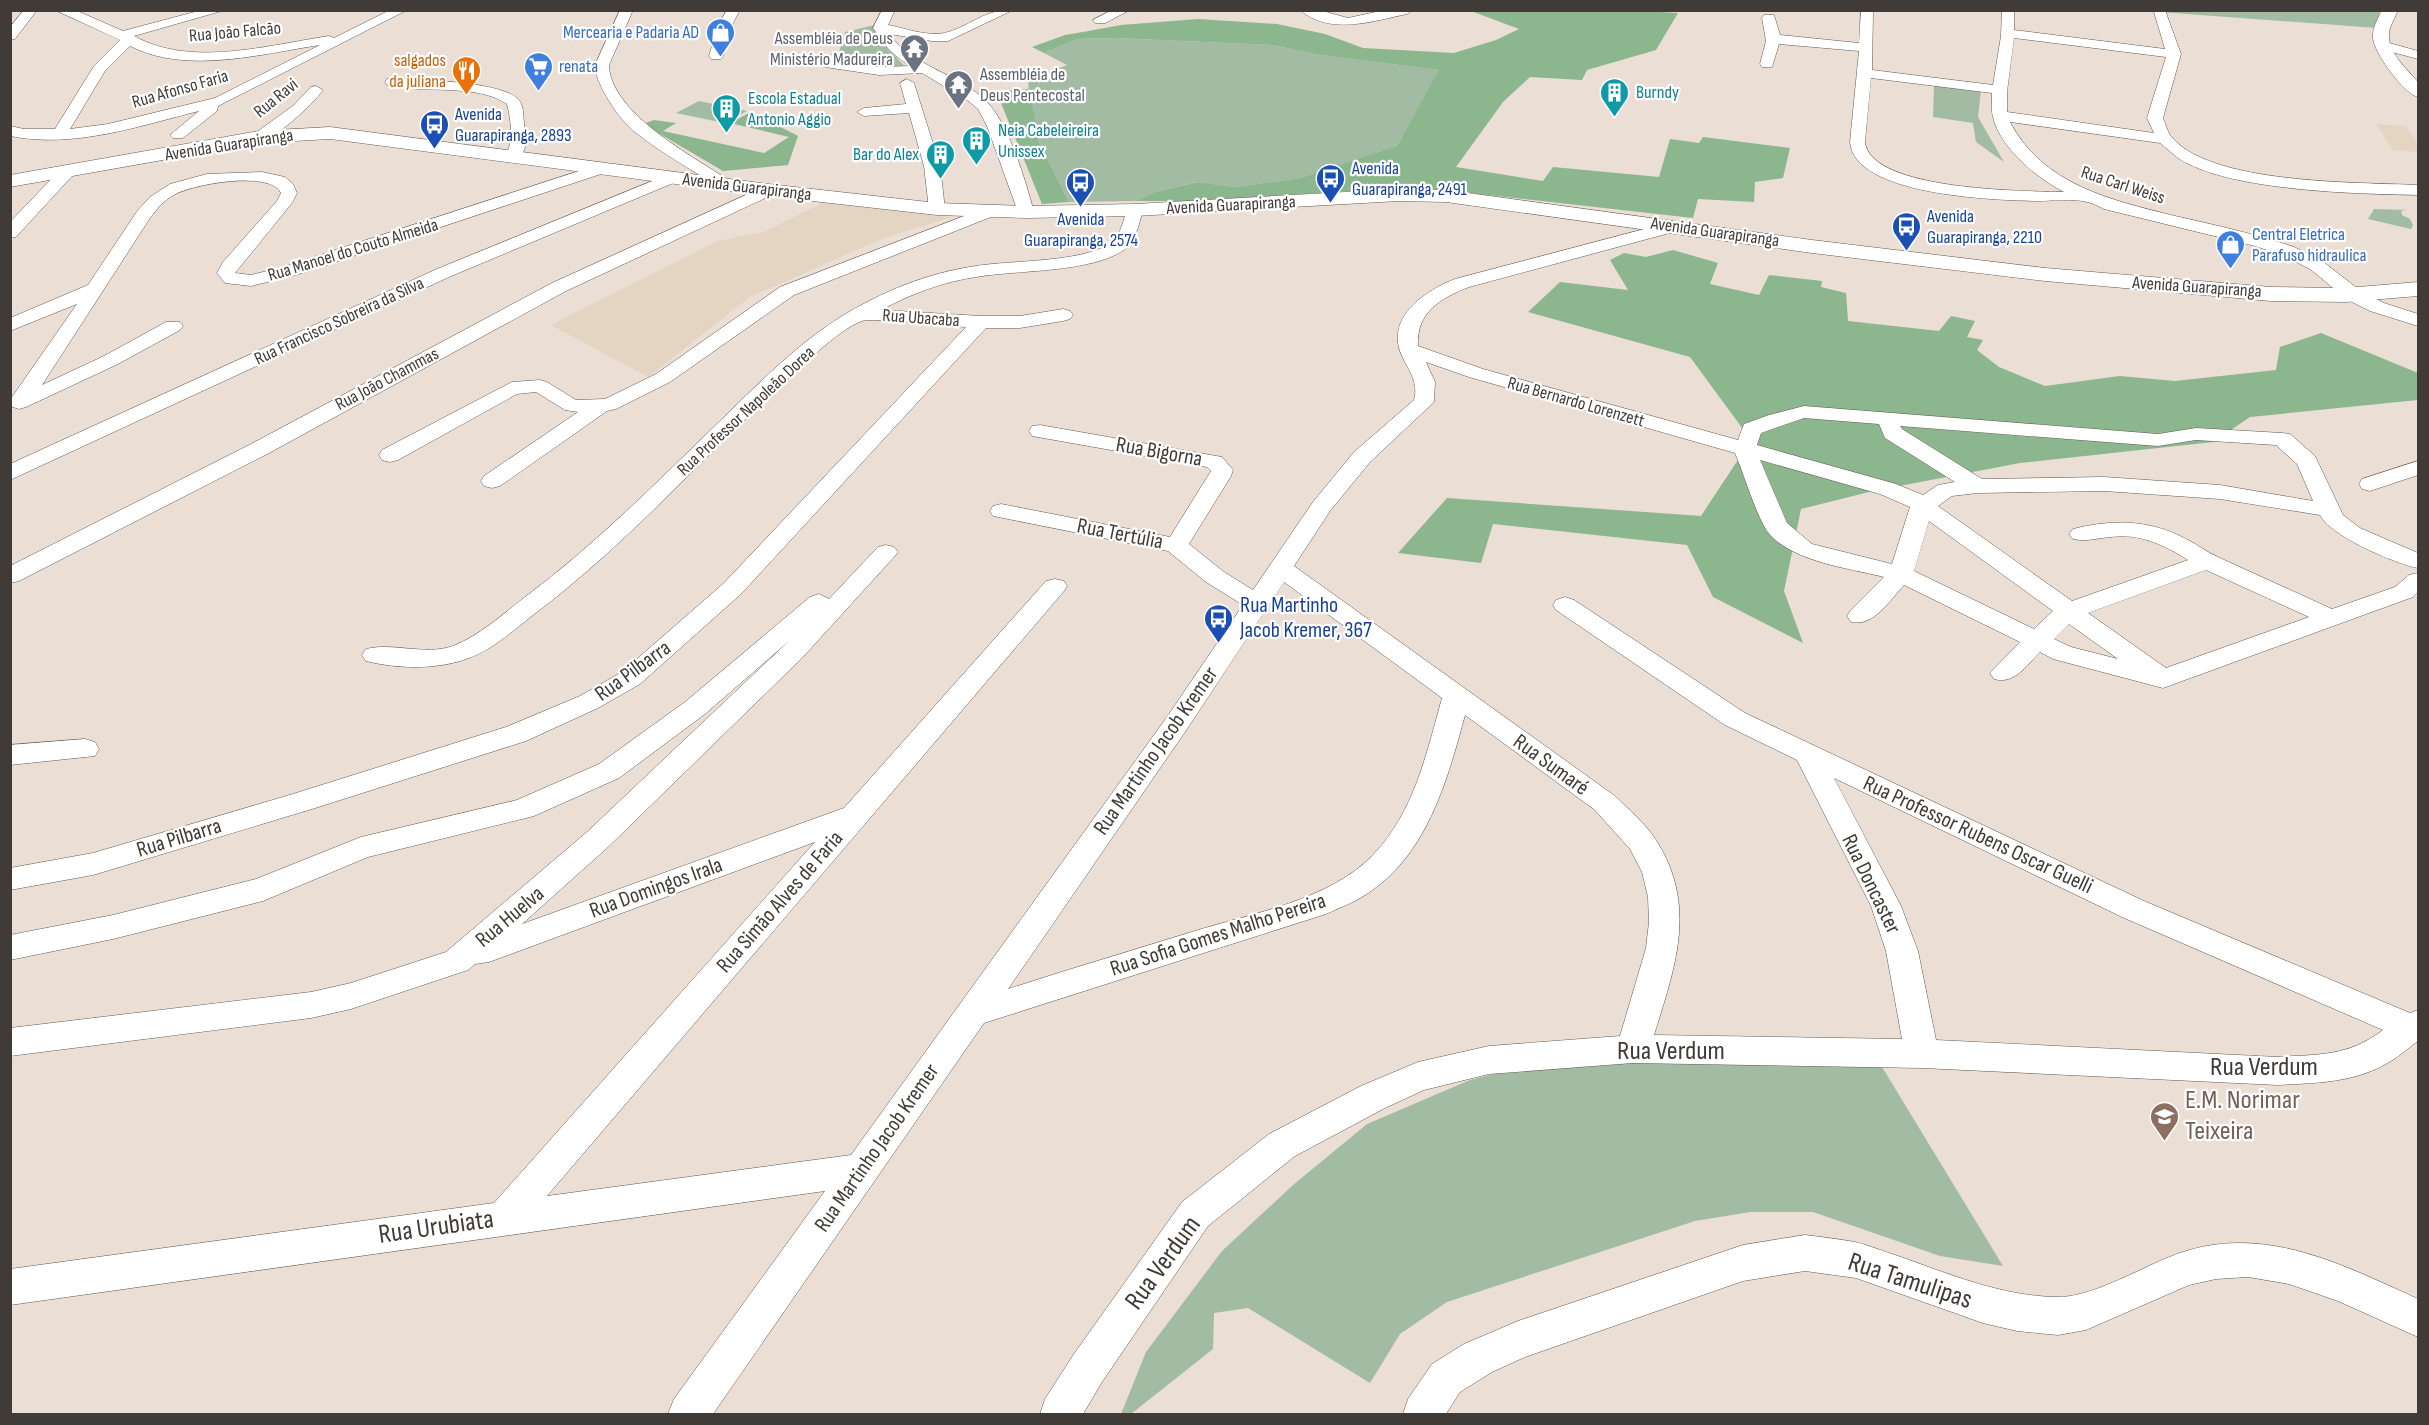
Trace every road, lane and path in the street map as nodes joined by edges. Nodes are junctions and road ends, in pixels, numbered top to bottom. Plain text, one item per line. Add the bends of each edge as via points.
1 (32, 10) edge
2 (61, 10) edge
3 (219, 10) edge
4 (401, 10) edge
5 (627, 10) edge
6 (734, 10) edge
7 (889, 10) edge
8 (1007, 10) edge
9 (1124, 10) edge
10 (1306, 10) edge
11 (1407, 10) edge
12 (1867, 10) edge
13 (2008, 10) edge
14 (2390, 10) edge
15 (2160, 12) edge
16 (1322, 14) edge
17 (1769, 18) dead end
18 (1100, 20) dead end
19 (973, 27) junction
20 (880, 28) junction
21 (994, 31) dead end
22 (2007, 33) junction
23 (10, 36) edge
24 (348, 37) junction
25 (125, 38) junction
26 (1774, 39) junction
27 (2382, 45) junction
28 (1867, 48) junction
29 (2174, 54) junction
30 (2418, 55) edge
31 (716, 56) dead end
32 (831, 58) dead end
33 (1767, 64) dead end
34 (927, 68) junction
35 (1865, 73) junction
36 (392, 82) dead end
37 (907, 83) dead end
38 (316, 90) dead end
39 (2001, 90) junction
40 (2418, 92) edge
41 (220, 101) junction
42 (914, 108) junction
43 (864, 112) dead end
44 (2000, 116) junction
45 (10, 131) edge
46 (59, 134) junction
47 (178, 135) dead end
48 (259, 137) junction
49 (2165, 139) junction
50 (514, 155) junction
51 (604, 168) junction
52 (67, 172) junction
53 (672, 178) junction
54 (10, 181) edge
55 (724, 184) junction
56 (768, 190) junction
57 (2418, 190) edge
58 (2088, 197) junction
59 (937, 208) junction
60 (1135, 210) junction
61 (990, 211) junction
62 (1026, 212) junction
63 (1671, 227) junction
64 (10, 233) edge
65 (95, 289) junction
66 (2418, 289) edge
67 (2355, 296) junction
68 (860, 314) junction
69 (1063, 315) dead end
70 (2418, 320) edge
71 (981, 322) junction
72 (10, 325) edge
73 (173, 326) dead end
74 (1409, 349) junction
75 (17, 404) edge
76 (602, 405) junction
77 (1895, 418) junction
78 (1040, 431) dead end
79 (1745, 450) junction
80 (390, 455) dead end
81 (2418, 468) edge
82 (10, 473) edge
83 (492, 481) dead end
84 (2370, 484) dead end
85 (1977, 486) junction
86 (1922, 506) junction
87 (2329, 510) junction
88 (1001, 511) dead end
89 (2081, 534) dead end
90 (1176, 545) junction
91 (2207, 561) junction
92 (2418, 561) edge
93 (1279, 567) junction
94 (1901, 574) junction
95 (10, 576) edge
96 (2418, 580) edge
97 (1055, 586) dead end
98 (1257, 603) junction
99 (1565, 605) dead end
100 (2068, 611) junction
101 (1860, 616) dead end
102 (2331, 618) junction
103 (2037, 641) junction
104 (375, 655) dead end
105 (2003, 673) dead end
106 (2163, 679) junction
107 (1456, 696) junction
108 (85, 749) dead end
109 (10, 755) edge
110 (1808, 755) junction
111 (854, 816) junction
112 (10, 879) edge
113 (10, 948) edge
114 (458, 960) junction
115 (972, 1012) junction
116 (2415, 1026) edge
117 (10, 1042) edge
118 (1633, 1049) junction
119 (1922, 1054) junction
120 (862, 1170) junction
121 (505, 1218) junction
122 (10, 1287) edge
123 (2418, 1318) edge
124 (689, 1414) edge
125 (1060, 1414) edge
126 (1422, 1414) edge

1 - 23 street
2 - 25 street, Rua João Falcão
3 - 25 street
4 - 24 street, Rua Afonso Faria
5 - 55 street via 601,75 639,128
6 - 31 street
7 - 20 street
8 - 19 street
9 - 18 street
10 - 16 street
11 - 16 street via 1348,22
12 - 28 street
13 - 22 street
14 - 27 main road via 2380,34
15 - 29 street
17 - 26 street
19 - 20 street via 940,37
19 - 21 street
20 - 34 street via 897,51
22 - 29 street
22 - 39 street
24 - 25 street, Rua João Falcão via 201,55 162,52
24 - 41 street, Rua Afonso Faria
25 - 46 street via 99,69
26 - 28 street
26 - 33 street
27 - 30 street
27 - 40 main road
28 - 35 street
29 - 49 street via 2155,118
32 - 34 street via 830,64 873,72
34 - 62 street via 973,97 989,113
35 - 39 street
35 - 58 street via 1858,146 1868,164 1880,171 1940,188
36 - 50 street via 508,97 515,105 519,140
37 - 42 street
38 - 48 street, Rua Ravi via 299,108
39 - 44 street
41 - 46 street, Rua Afonso Faria via 108,129
41 - 47 street
42 - 43 street
42 - 59 street via 932,166
44 - 49 street
44 - 58 street, Rua Carl Weiss via 2029,160 2060,183
45 - 46 street, Rua Afonso Faria
48 - 50 main road, Avenida Guarapiranga via 353,134
48 - 52 main road, Avenida Guarapiranga
49 - 57 street via 2196,161 2235,175
50 - 51 main road, Avenida Guarapiranga
51 - 53 main road, Avenida Guarapiranga
51 - 65 street, Rua Manoel do Couto Almeida via 309,265 260,279 241,280 231,279 226,273 284,202 289,193 287,187 271,178 201,180 166,192 155,201
52 - 54 main road, Avenida Guarapiranga
52 - 64 street
53 - 55 main road, Avenida Guarapiranga
53 - 82 street, Rua Francisco Sobreira da Silva via 443,273
55 - 56 main road, Avenida Guarapiranga
56 - 59 main road, Avenida Guarapiranga
56 - 95 street, Rua João Chammas via 559,287 261,448
58 - 67 street, Rua Carl Weiss via 2288,251 2316,265
59 - 61 main road, Avenida Guarapiranga
60 - 62 main road, Avenida Guarapiranga
60 - 63 main road, Avenida Guarapiranga via 1421,195 1502,202
60 - 68 street, Rua Professor Napoleão Dorea via 1121,245 1104,254 958,274
61 - 62 main road, Avenida Guarapiranga
61 - 76 street via 787,291 663,378
63 - 67 main road, Avenida Guarapiranga via 2011,272 2175,287
63 - 74 street via 1442,290 1427,299 1412,318
65 - 72 street
65 - 75 street, Rua Manoel do Couto Almeida
66 - 67 main road, Avenida Guarapiranga
67 - 70 street, Rua Carl Weiss
68 - 71 street, Rua Ubacaba
68 - 104 street, Rua Professor Napoleão Dorea via 802,357 545,596 456,653 430,657
69 - 71 street via 1020,322
71 - 112 street, Rua Pilbarra via 732,590 631,678 590,702 516,734 302,802 93,864
73 - 75 street
74 - 79 street, Rua Bernardo Lorenzett via 1476,373
74 - 93 street, Rua Martinho Jacob Kremer via 1426,382 1428,393 1424,402 1362,457
76 - 80 street via 572,406 540,386 512,388
76 - 83 street
77 - 79 street via 1804,412 1752,429
77 - 85 street via 1889,425 1893,433
77 - 87 street via 2158,440 2196,434 2282,439 2307,460
78 - 90 street, Rua Bigorna via 1219,465 1221,476
79 - 86 street, Rua Bernardo Lorenzett via 1888,489
79 - 94 street via 1776,526 1786,536 1804,549
81 - 84 street
85 - 86 street via 1946,490
85 - 87 street via 2116,484 2220,492
86 - 94 street
86 - 100 street, Rua Bernardo Lorenzett
87 - 92 street via 2333,519 2352,533
88 - 90 street, Rua Tertúlia
89 - 91 street via 2127,528 2150,531
90 - 98 street, Rua Tertúlia via 1215,577
91 - 100 street
91 - 102 street
93 - 98 street, Rua Martinho Jacob Kremer
93 - 107 street, Rua Sumaré
94 - 101 street
94 - 103 street
96 - 102 street via 2404,592
97 - 111 street, Rua Simão Alves de Faria
98 - 115 street, Rua Martinho Jacob Kremer
99 - 110 street, Rua Professor Rubens Oscar Guelli via 1735,719
100 - 103 street
100 - 106 street, Rua Bernardo Lorenzett
102 - 106 street
103 - 105 street
103 - 106 street via 2062,652
107 - 115 street, Rua Sofia Gomes Malho Pereira via 1434,777 1410,828 1364,882 1315,906
107 - 118 street, Rua Sumaré via 1605,803 1644,846 1659,874 1666,904 1663,953
108 - 109 street
110 - 116 street, Rua Professor Rubens Oscar Guelli via 2133,909
110 - 119 street, Rua Doncaster via 1886,906 1902,951
111 - 114 street, Rua Domingos Irala
111 - 121 street, Rua Simão Alves de Faria
113 - 114 street, Rua Huelva via 263,889 361,848 524,809 609,771 695,708 811,610 849,570 883,556 794,652 597,840
114 - 117 street, Rua Huelva via 351,996 311,1005
115 - 120 street, Rua Martinho Jacob Kremer
116 - 119 street, Rua Verdum via 2362,1060 2326,1068 2277,1071
118 - 119 street, Rua Verdum
118 - 125 street, Rua Verdum via 1489,1060 1418,1077 1282,1144 1195,1215
120 - 121 street, Rua Urubiata
120 - 124 street, Rua Martinho Jacob Kremer
121 - 122 street, Rua Urubiata
123 - 126 street, Rua Tamulipas via 2346,1285 2289,1266 2248,1259 2186,1268 2086,1311 2058,1316 1983,1304 1856,1260 1805,1253 1743,1263 1518,1340 1446,1378

